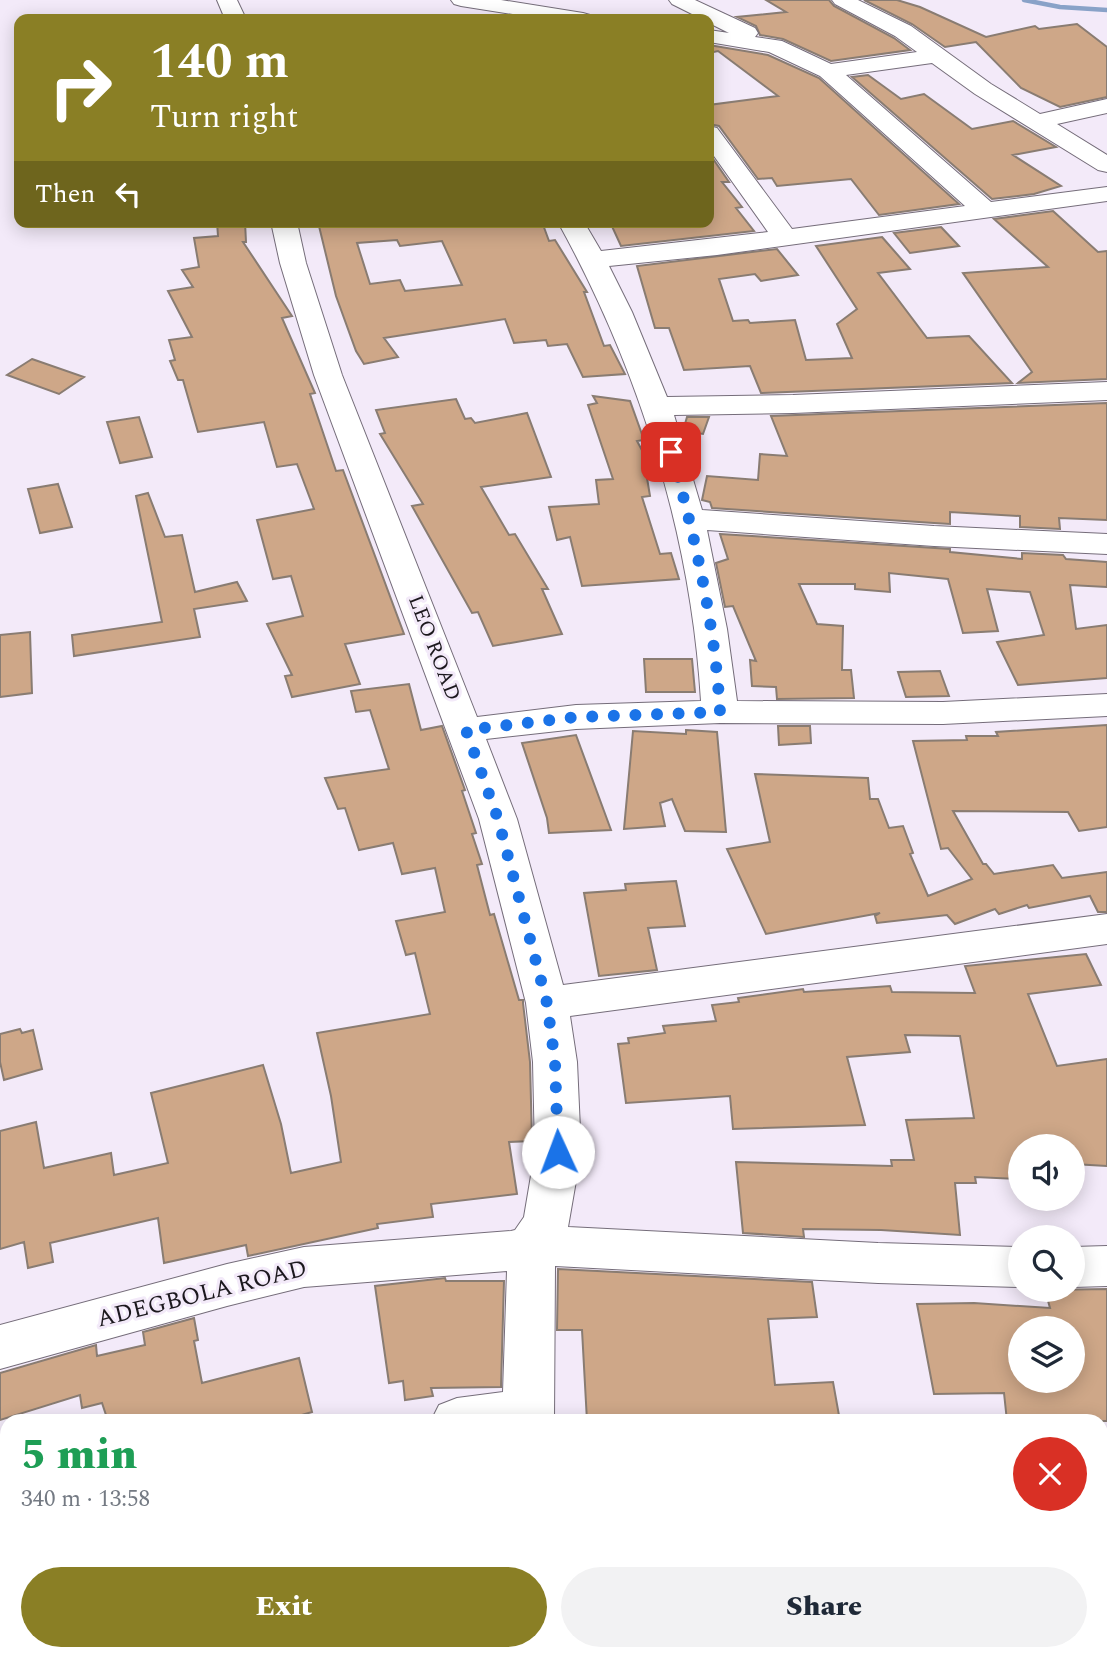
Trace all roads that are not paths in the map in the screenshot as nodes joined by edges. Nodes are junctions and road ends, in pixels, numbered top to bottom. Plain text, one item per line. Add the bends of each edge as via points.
1 (461, 0) edge
2 (679, 0) edge
3 (842, 0) edge
4 (551, 14) edge
5 (708, 14) edge
6 (714, 17) edge
7 (714, 37) edge
8 (774, 46) junction
9 (939, 55) junction
10 (828, 71) junction
11 (1107, 106) edge
12 (1037, 122) junction
13 (714, 140) edge
14 (1107, 165) edge
15 (1107, 194) edge
16 (986, 211) junction
17 (285, 228) edge
18 (575, 228) edge
19 (785, 238) junction
20 (594, 260) junction
21 (1107, 391) edge
22 (658, 406) junction
23 (690, 519) junction
24 (1107, 544) edge
25 (1107, 705) edge
26 (720, 712) junction
27 (466, 730) junction
28 (1107, 929) edge
29 (547, 1003) junction
30 (531, 1245) junction
31 (1107, 1266) edge
32 (1008, 1267) edge
33 (1085, 1267) edge
34 (0, 1347) edge
35 (528, 1414) edge

1 - 4 street
2 - 5 street
3 - 9 street
6 - 8 street
7 - 8 street
8 - 10 street
9 - 10 street
9 - 12 street
10 - 16 street
11 - 12 street
12 - 14 street
13 - 19 street
15 - 16 street
16 - 19 street
17 - 27 street, LEO ROAD via 328,375
18 - 20 street
19 - 20 street
20 - 22 street
21 - 22 street
22 - 23 street
23 - 24 street
23 - 26 street via 717,662
25 - 26 street via 943,713
26 - 27 street via 576,717
27 - 29 street, LEO ROAD via 498,819
28 - 29 street
29 - 30 street, LEO ROAD via 555,1062 558,1152 547,1222
30 - 32 street, ADEGBOLA ROAD
30 - 34 street, ADEGBOLA ROAD via 511,1251 304,1266
30 - 35 street
31 - 33 street

